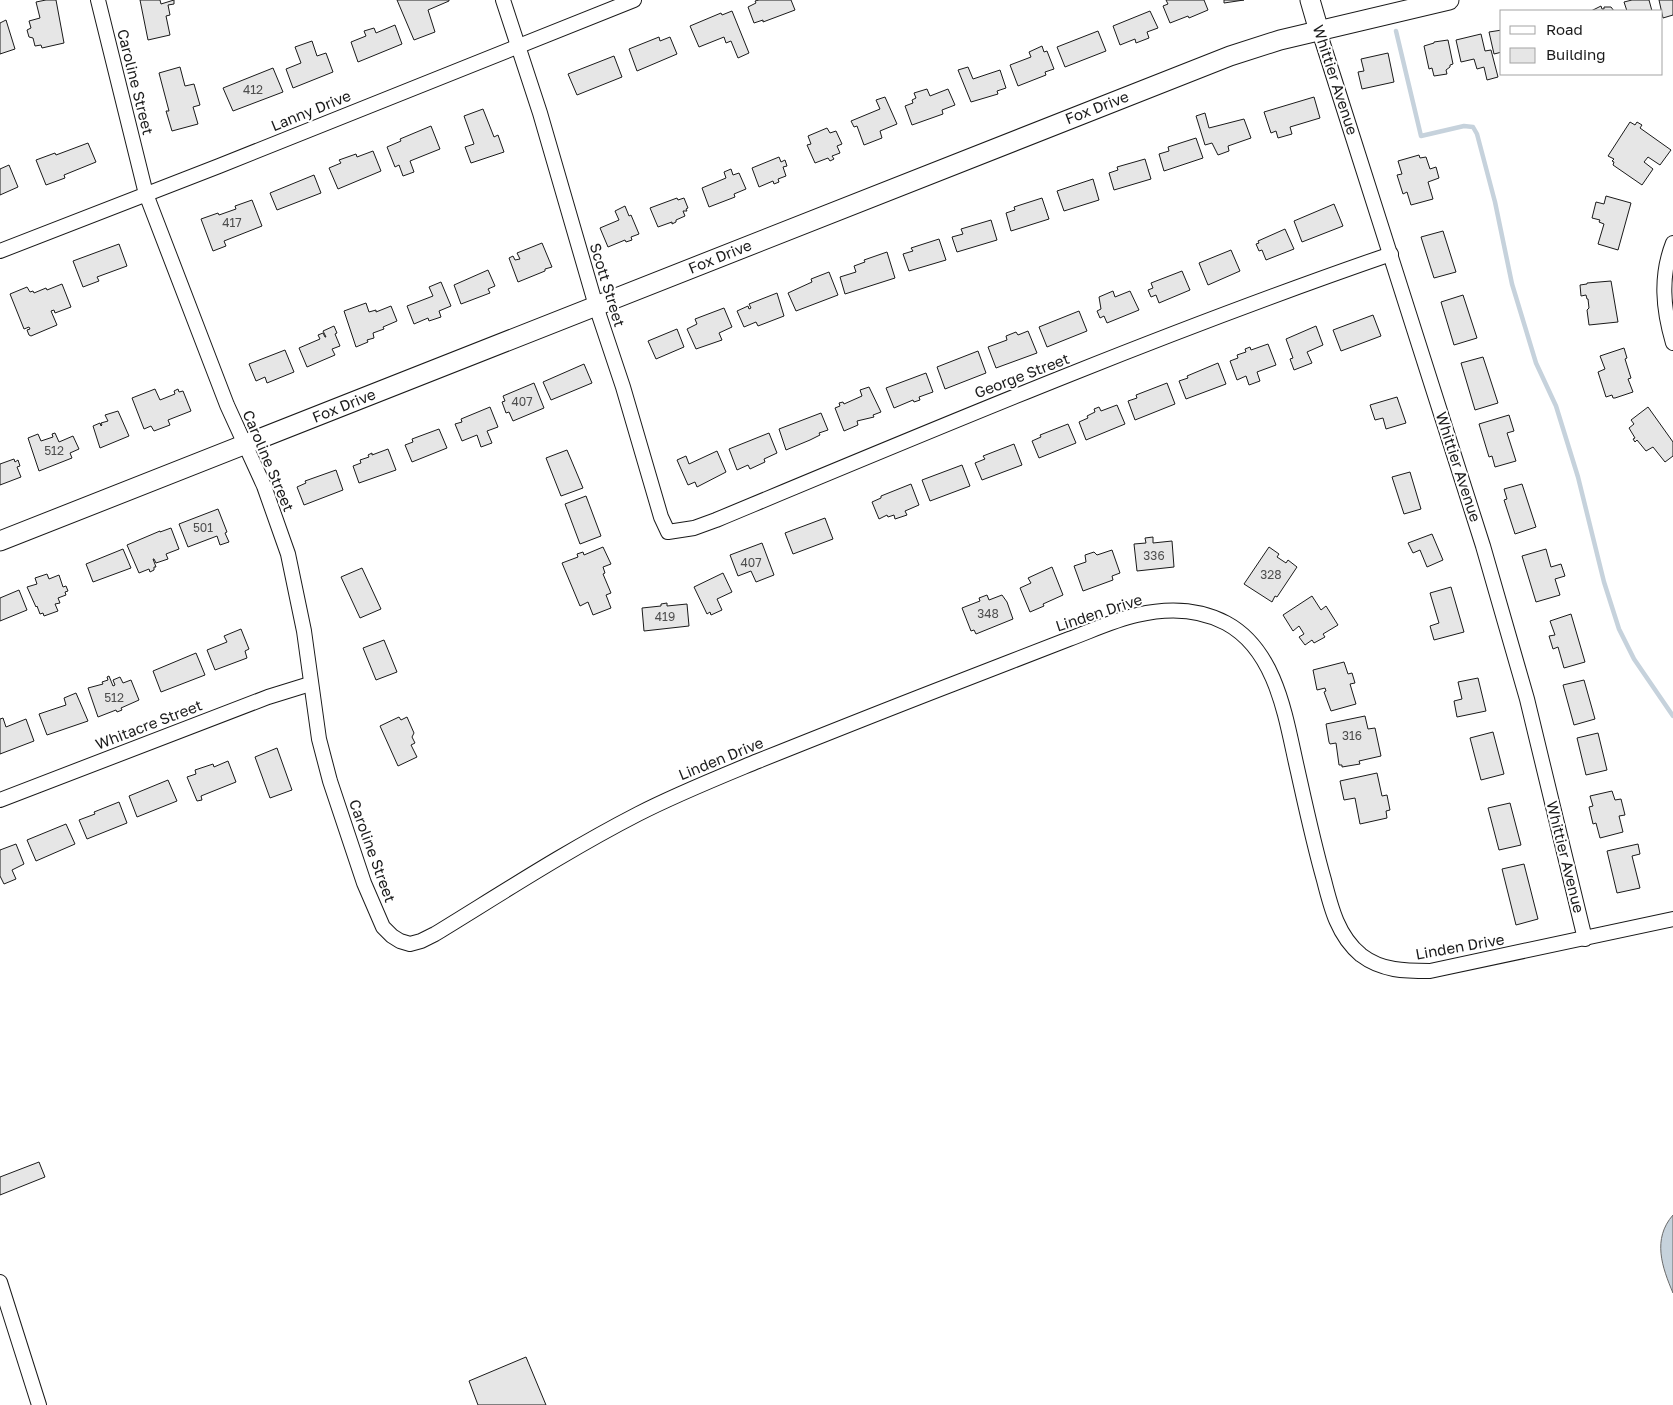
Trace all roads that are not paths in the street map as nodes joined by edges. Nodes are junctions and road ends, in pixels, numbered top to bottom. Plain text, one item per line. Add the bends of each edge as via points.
1 (98, 0) edge
2 (503, 0) edge
3 (634, 0) edge
4 (1310, 0) edge
5 (1449, 0) edge
6 (1320, 31) junction
7 (519, 46) junction
8 (146, 194) junction
9 (1673, 243) edge
10 (0, 251) edge
11 (1391, 254) junction
12 (596, 306) junction
13 (1673, 343) edge
14 (245, 445) junction
15 (668, 532) joint
16 (0, 541) edge
17 (310, 684) junction
18 (0, 800) edge
19 (1673, 919) edge
20 (392, 936) joint
21 (1585, 939) junction
22 (0, 1282) edge
23 (39, 1405) edge

1 - 8 street, Caroline Street
2 - 7 street, Scott Street
3 - 7 street, Lanny Drive
4 - 6 main road, Whittier Avenue
5 - 6 main road, Fox Drive
6 - 11 street, Whittier Avenue
6 - 12 main road, Fox Drive via 1230,56
7 - 8 street, Lanny Drive
7 - 12 street, Scott Street
8 - 10 street, Lanny Drive
8 - 14 street, Caroline Street
9 - 13 street via 1664,276 1664,302
11 - 15 street, George Street via 1295,287 1024,392 716,520
11 - 21 street, Whittier Avenue via 1480,537 1521,680
12 - 14 main road, Fox Drive
12 - 15 street, Scott Street
14 - 16 main road, Fox Drive
14 - 17 street, Caroline Street via 264,486 288,554 304,631
17 - 18 street, Whitacre Street via 268,697
17 - 20 street, Caroline Street via 330,781 372,903 383,927
19 - 21 street, Linden Drive
20 - 21 street, Linden Drive via 410,944 421,941 615,827 677,795 840,728 1125,618 1162,611 1190,611 1226,623 1244,634 1269,670 1289,732 1317,858 1333,913 1349,943 1362,956 1401,972 1430,971
22 - 23 street

